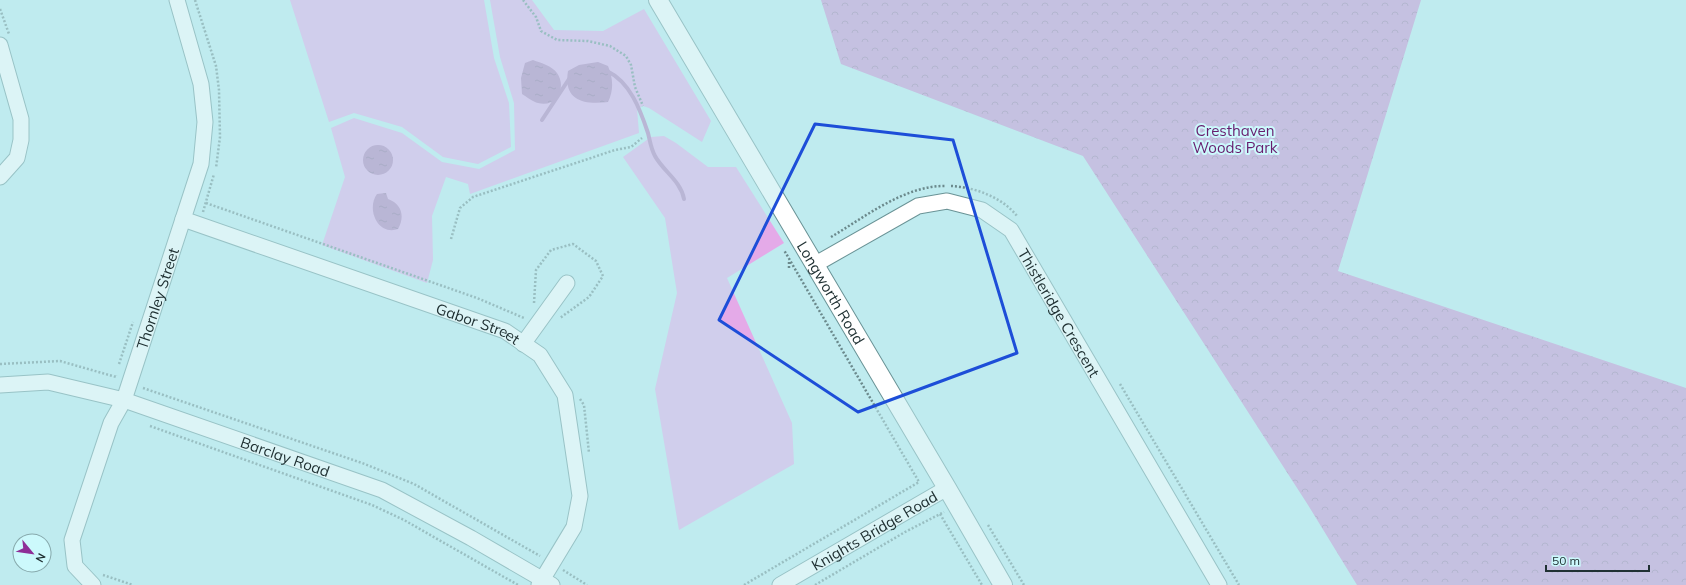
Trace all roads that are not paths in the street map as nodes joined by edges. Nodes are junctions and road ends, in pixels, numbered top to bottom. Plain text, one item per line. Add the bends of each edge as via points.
1 (177, 0) edge
2 (658, 0) edge
3 (0, 45) edge
4 (0, 177) edge
5 (183, 219) junction
6 (814, 265) junction
7 (567, 283) dead end
8 (523, 344) junction
9 (0, 385) edge
10 (124, 400) junction
11 (947, 488) junction
12 (95, 579) edge
13 (544, 583) edge
14 (780, 585) edge
15 (1003, 585) edge
16 (1219, 585) edge

1 - 5 street, Thornley Street via 201,84 205,122 201,164
2 - 6 street, Longworth Road
3 - 4 street via 21,119 21,140 17,158
5 - 8 street, Gabor Street via 506,331
5 - 10 street, Thornley Street
6 - 11 street, Longworth Road
6 - 16 street, Thistleridge Crescent via 918,206 947,201 982,210 1011,230
7 - 8 street
8 - 13 street, Gabor Street via 540,356 565,395 580,496 574,527
9 - 10 street, Barclay Road via 48,382
10 - 12 street, Thornley Street via 111,423 72,540 75,566
10 - 13 street, Barclay Road via 382,490 471,538
11 - 14 street, Knights Bridge Road
11 - 15 street, Longworth Road

